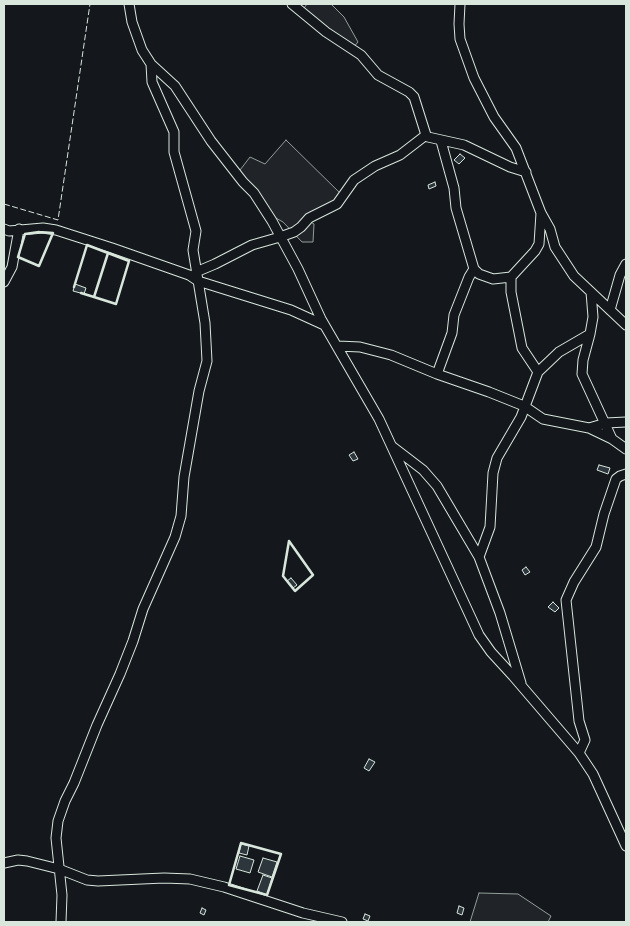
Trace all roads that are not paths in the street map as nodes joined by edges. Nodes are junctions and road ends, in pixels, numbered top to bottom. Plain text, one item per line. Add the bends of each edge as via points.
1 (129, 4) edge
2 (292, 4) edge
3 (460, 4) edge
4 (150, 64) junction
5 (426, 135) junction
6 (441, 141) junction
7 (526, 172) junction
8 (541, 213) junction
9 (4, 229) edge
10 (19, 230) junction
11 (280, 237) junction
12 (626, 264) edge
13 (474, 269) junction
14 (197, 276) junction
15 (512, 277) junction
16 (4, 282) edge
17 (591, 292) junction
18 (610, 310) junction
19 (626, 325) edge
20 (326, 326) junction
21 (590, 334) junction
22 (338, 346) junction
23 (538, 372) junction
24 (437, 374) junction
25 (524, 406) junction
26 (626, 422) edge
27 (606, 423) junction
28 (589, 428) junction
29 (612, 439) junction
30 (391, 445) junction
31 (626, 449) edge
32 (626, 474) edge
33 (479, 557) junction
34 (522, 686) junction
35 (580, 753) junction
36 (626, 846) edge
37 (4, 863) edge
38 (58, 869) junction
39 (311, 915) junction
40 (61, 922) edge
41 (304, 922) edge
42 (342, 922) edge

1 - 4 street via 132,22
2 - 5 street via 361,55 378,75 409,92 414,97
3 - 7 street via 460,39 474,78 494,117 516,148
4 - 11 street via 175,86 242,182 254,193
4 - 14 street via 152,82 174,132 174,152 196,231 193,250
5 - 6 street
5 - 11 street via 400,155 354,180 337,204 318,212 301,227
6 - 7 street via 464,145
6 - 13 street
7 - 8 street
8 - 15 street via 539,244
8 - 17 street via 565,265
9 - 10 street
10 - 14 street via 56,230
10 - 16 street via 12,267
11 - 14 street via 252,245
11 - 20 street
12 - 18 street
13 - 15 street via 493,279
13 - 24 street via 454,316 452,333
14 - 20 street
14 - 38 street via 207,361 188,452 181,516 143,609 134,640 62,808 56,838
15 - 23 street via 511,292 522,348
17 - 18 street
17 - 21 street via 593,317
18 - 19 street
20 - 22 street
21 - 23 street via 559,352
21 - 27 street via 582,374
22 - 24 street via 391,355
22 - 30 street
23 - 25 street
24 - 25 street
25 - 28 street via 543,419
25 - 33 street via 497,458 490,527
26 - 27 street
27 - 28 street
27 - 29 street
28 - 29 street
29 - 31 street
30 - 33 street via 423,470 437,486
30 - 34 street via 479,635 490,652
32 - 35 street via 616,479 596,547 566,600 579,721 585,740
33 - 34 street
34 - 35 street
35 - 36 street
37 - 38 street via 18,860
38 - 39 street via 98,881 190,879
38 - 40 street
39 - 41 street
39 - 42 street

